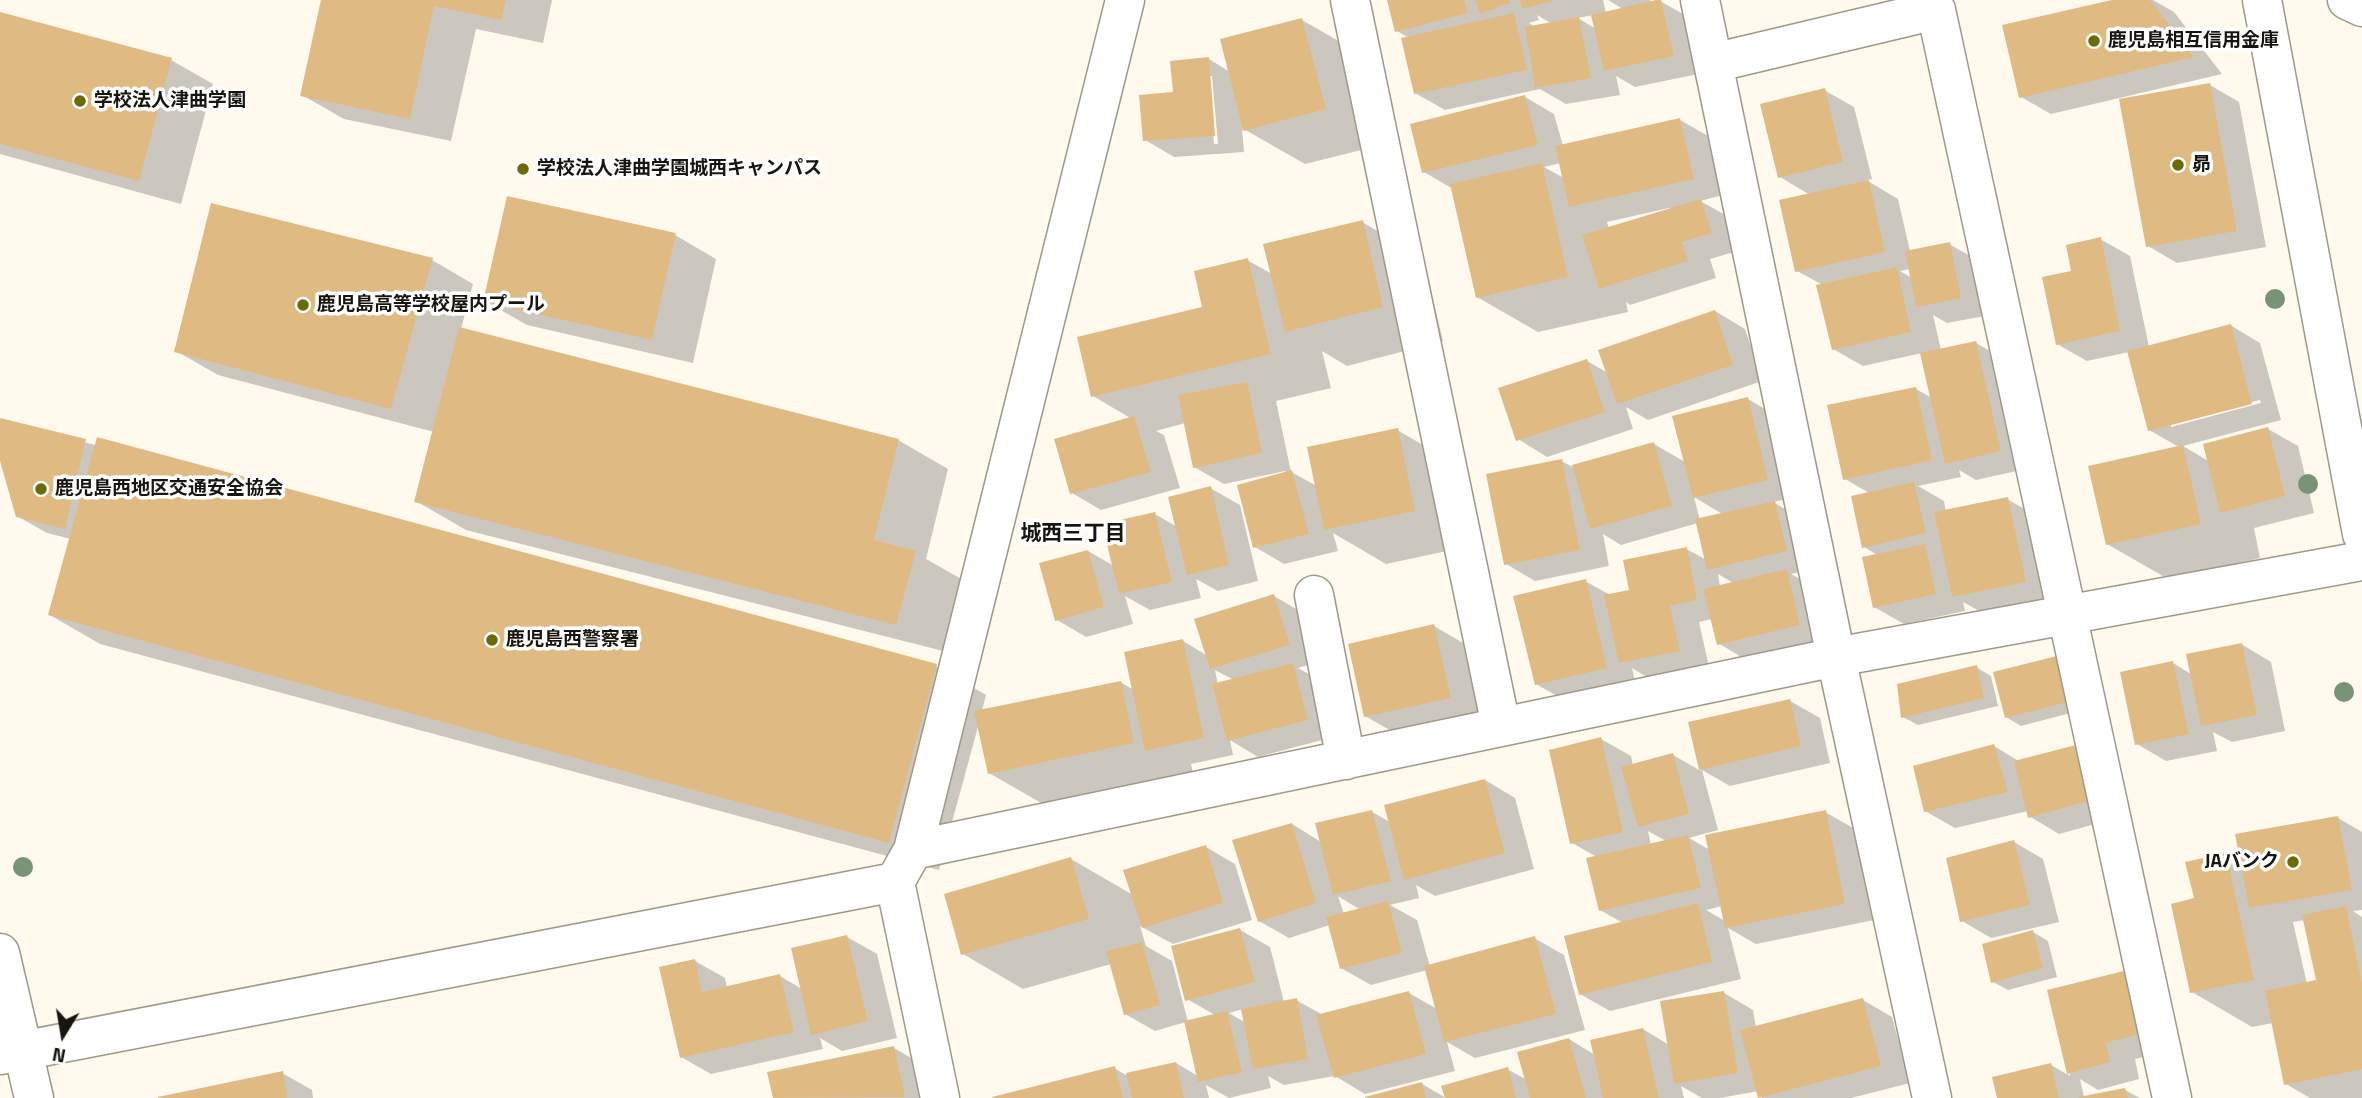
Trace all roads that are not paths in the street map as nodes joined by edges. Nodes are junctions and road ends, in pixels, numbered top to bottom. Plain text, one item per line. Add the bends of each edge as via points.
1 (1125, 0) edge
2 (1350, 0) edge
3 (1700, 0) edge
4 (2262, 0) edge
5 (2347, 0) edge
6 (2362, 7) edge
7 (1713, 62) junction
8 (2362, 534) edge
9 (2362, 561) edge
10 (1314, 595) dead end
11 (2067, 615) junction
12 (1836, 657) junction
13 (1501, 726) junction
14 (1346, 760) junction
15 (904, 866) junction
16 (0, 953) edge
17 (11, 1053) edge
18 (34, 1098) edge
19 (940, 1098) edge
20 (1930, 1098) edge
21 (2172, 1098) edge

1 - 15 street
2 - 13 street
3 - 7 street
4 - 8 street
5 - 6 street
7 - 11 street via 1936,10
7 - 12 street
9 - 11 street
10 - 14 street
11 - 12 street
11 - 21 street
12 - 13 street
12 - 20 street
13 - 14 street
14 - 15 street
15 - 17 street
15 - 19 street
16 - 17 street
17 - 18 street

